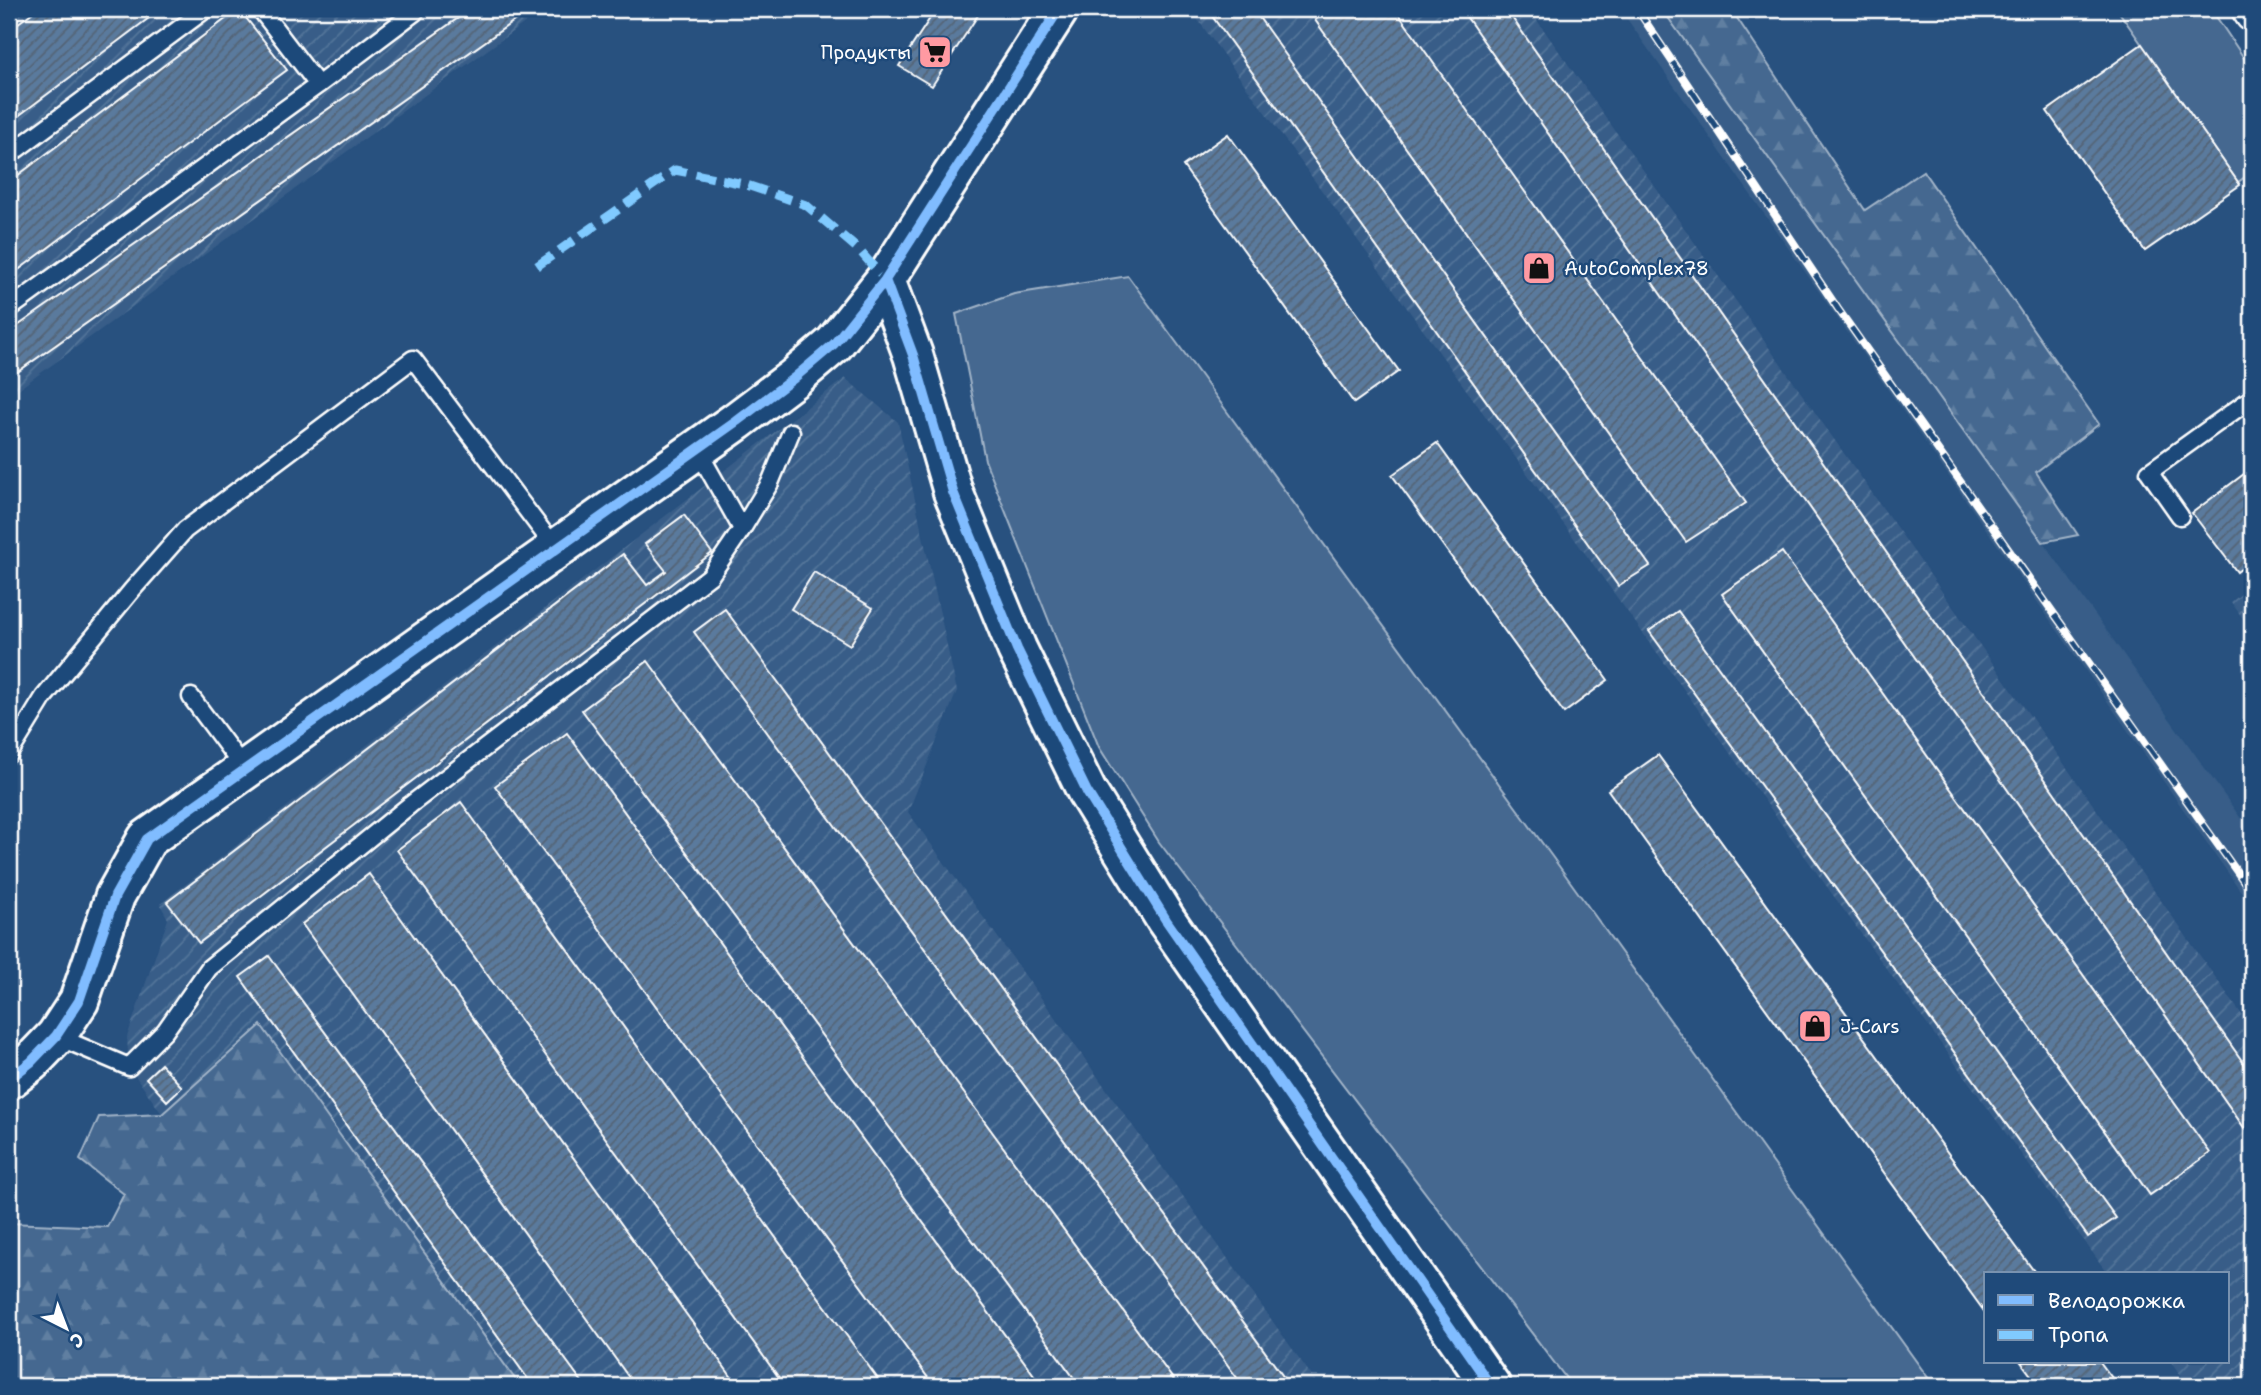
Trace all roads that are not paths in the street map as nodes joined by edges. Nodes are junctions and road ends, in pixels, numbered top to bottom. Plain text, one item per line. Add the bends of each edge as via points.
1 (206, 9) edge
2 (260, 9) edge
3 (413, 9) edge
4 (1059, 9) edge
5 (2248, 9) edge
6 (2252, 15) edge
7 (318, 85) junction
8 (9, 155) edge
9 (885, 281) junction
10 (9, 309) edge
11 (2252, 398) edge
12 (791, 432) dead end
13 (697, 449) junction
14 (2180, 516) dead end
15 (742, 529) junction
16 (556, 549) junction
17 (191, 697) dead end
18 (9, 754) edge
19 (245, 770) junction
20 (56, 1036) junction
21 (9, 1079) edge
22 (1491, 1386) edge

1 - 8 lane
2 - 7 lane
3 - 7 lane via 415,12
4 - 9 street
5 - 6 street
7 - 10 lane
9 - 13 street via 834,344
9 - 22 street via 913,355 953,492 1017,649 1087,792 1166,920
11 - 14 lane via 2149,472
12 - 15 lane via 770,483
13 - 15 lane
13 - 16 street
15 - 20 lane via 710,576 410,805 209,968 165,1031 128,1066
16 - 18 lane via 413,359 185,530 44,697
16 - 19 street
17 - 19 lane
19 - 20 street via 147,839 115,896 79,1001
20 - 21 street

